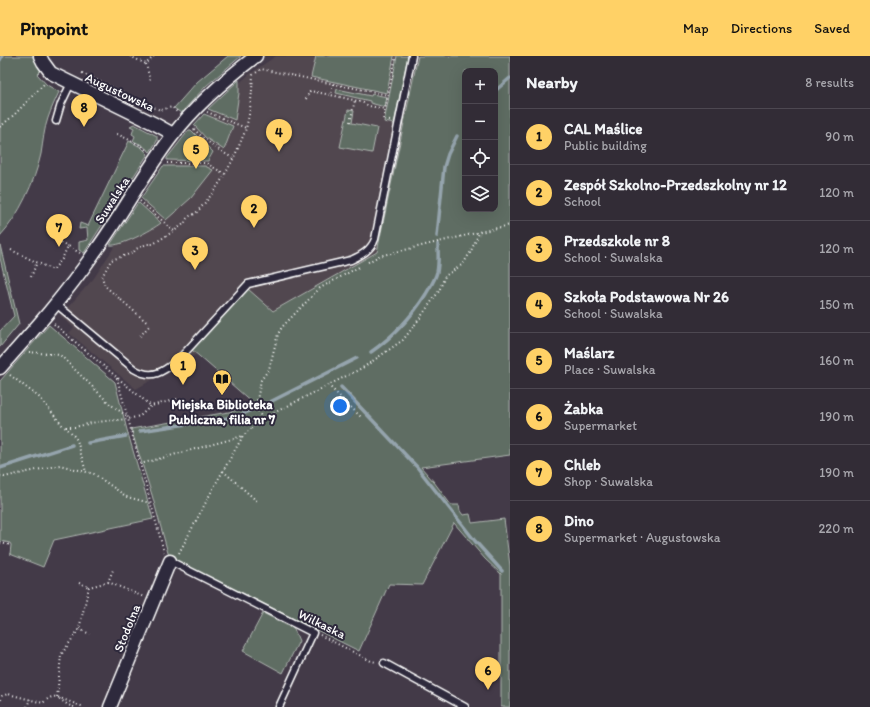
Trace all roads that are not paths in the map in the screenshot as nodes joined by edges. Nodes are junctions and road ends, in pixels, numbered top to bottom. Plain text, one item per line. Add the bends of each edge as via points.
1 (40, 56) edge
2 (256, 56) edge
3 (412, 56) edge
4 (71, 83) junction
5 (56, 121) dead end
6 (174, 134) junction
7 (56, 304) junction
8 (3, 370) edge
9 (168, 558) joint
10 (384, 663) road end
11 (452, 700) junction
12 (110, 707) edge
13 (279, 707) edge
14 (448, 707) edge
15 (465, 707) edge

1 - 4 street, Augustowska via 52,73
2 - 6 street, Suwalska via 183,118
3 - 7 lane via 375,239 372,247 361,255 351,260 248,284 178,360 166,369 152,374 139,372
4 - 5 lane
4 - 6 street, Augustowska
6 - 7 street, Suwalska via 94,254
7 - 8 street, Suwalska
9 - 12 street, Stodolna
9 - 13 lane, Wilkaska via 313,633
10 - 11 lane
11 - 14 lane
11 - 15 lane

